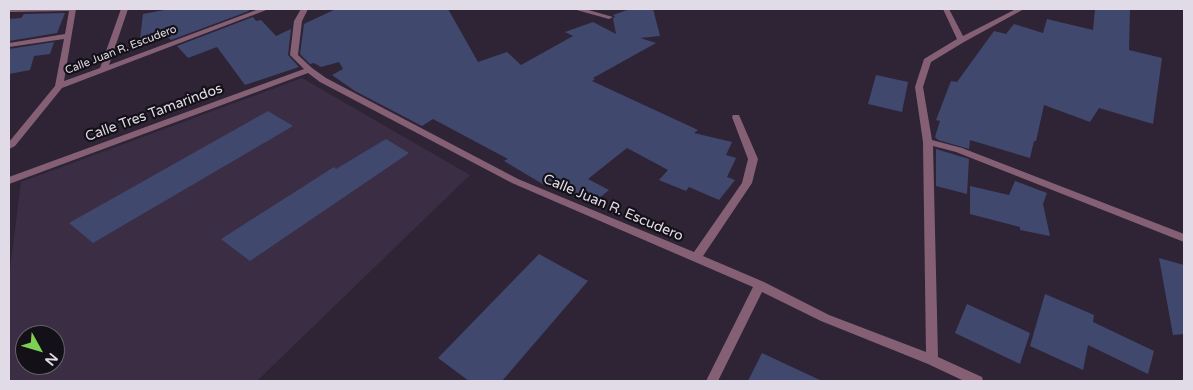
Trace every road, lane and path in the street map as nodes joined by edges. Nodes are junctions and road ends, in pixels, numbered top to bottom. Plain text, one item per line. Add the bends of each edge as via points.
1 (124, 9) edge
2 (265, 9) edge
3 (304, 9) edge
4 (578, 9) edge
5 (946, 9) edge
6 (1021, 9) edge
7 (9, 10) edge
8 (609, 17) dead end
9 (68, 36) junction
10 (961, 40) junction
11 (9, 45) edge
12 (103, 70) junction
13 (309, 70) junction
14 (59, 86) junction
15 (736, 117) dead end
16 (928, 142) junction
17 (10, 148) edge
18 (9, 181) edge
19 (1184, 238) edge
20 (696, 258) junction
21 (760, 285) junction
22 (932, 360) junction
23 (712, 381) edge
24 (977, 381) edge

1 - 12 street
2 - 12 street, Calle Juan R. Escudero
3 - 13 street, Calle Juan R. Escudero via 298,21 294,55
4 - 8 street
5 - 10 street
6 - 10 street
7 - 9 street via 73,9
9 - 11 street
9 - 14 street
10 - 16 street via 927,61 919,87
12 - 14 street, Calle Juan R. Escudero
13 - 18 street, Calle Tres Tamarindos
13 - 20 street, Calle Juan R. Escudero via 515,181
14 - 17 street, Calle Juan R. Escudero
15 - 20 street via 753,159 748,183
16 - 19 street via 959,150
16 - 22 street
20 - 21 street, Calle Juan R. Escudero
21 - 22 street, Calle Juan R. Escudero via 825,318
21 - 23 street
22 - 24 street, Calle Juan R. Escudero

